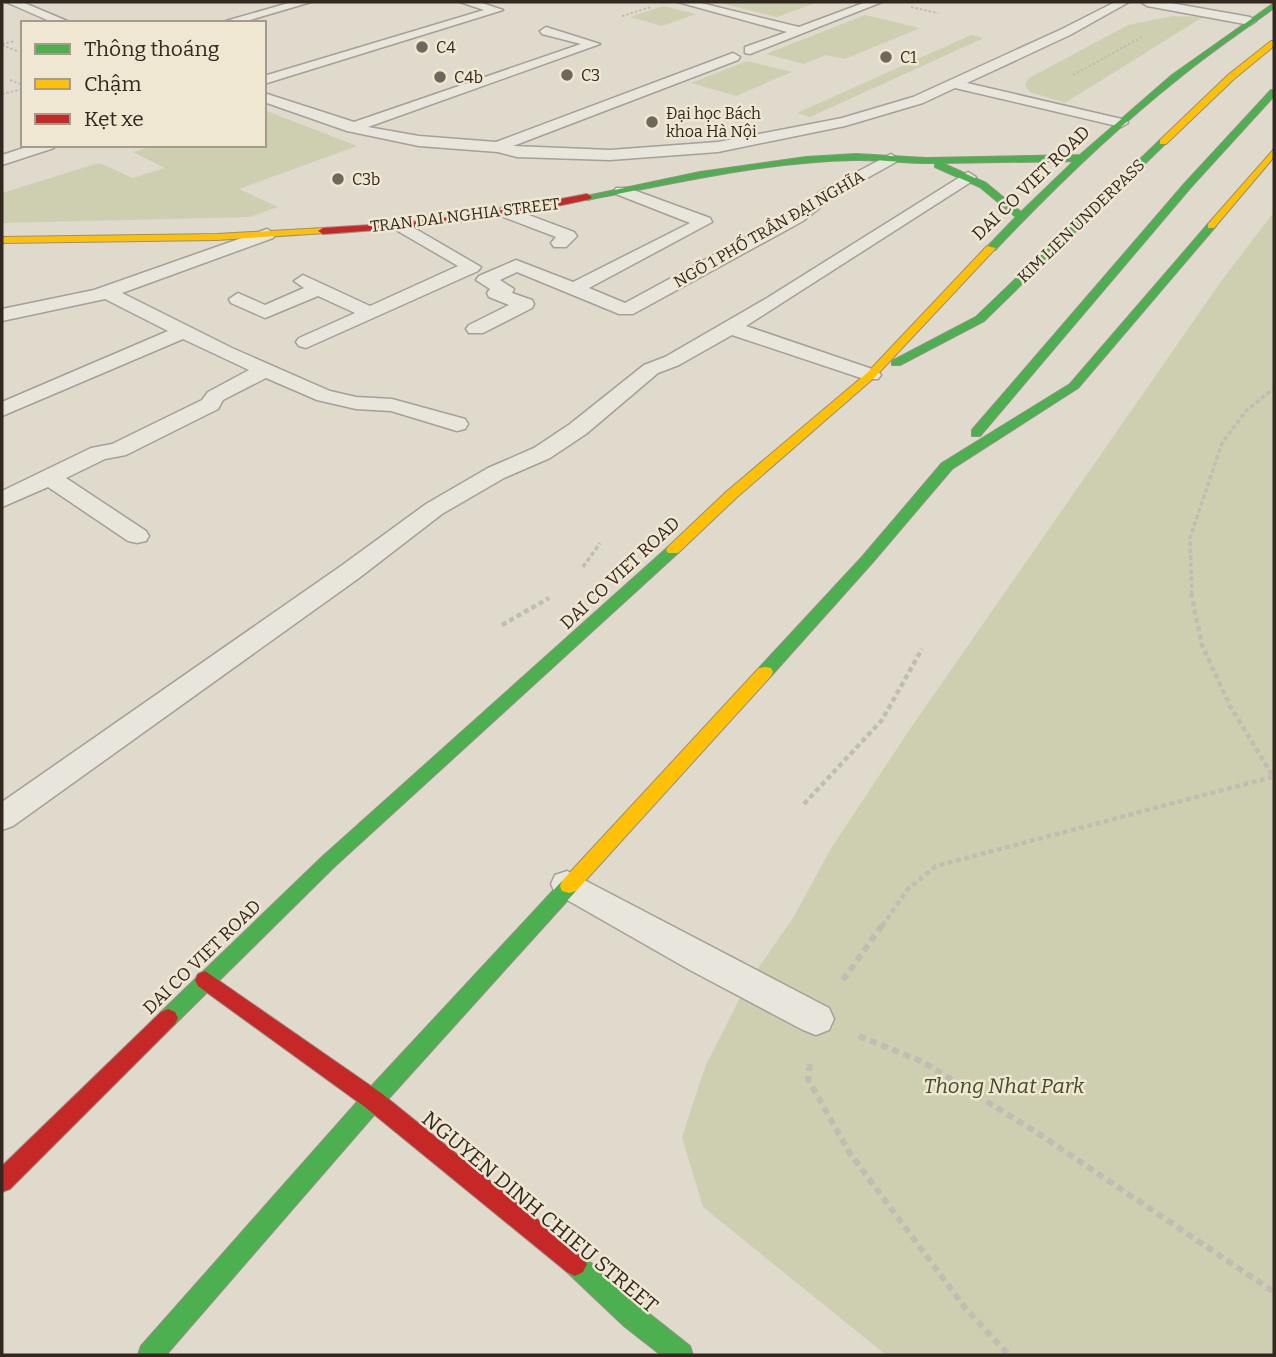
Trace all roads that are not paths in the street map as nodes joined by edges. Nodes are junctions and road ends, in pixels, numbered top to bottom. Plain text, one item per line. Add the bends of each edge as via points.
1 (12, 2) edge
2 (305, 2) edge
3 (466, 2) edge
4 (684, 2) edge
5 (876, 2) edge
6 (1123, 2) edge
7 (1147, 2) edge
8 (1274, 5) edge
9 (61, 21) edge
10 (233, 21) edge
11 (1250, 21) junction
12 (800, 30) junction
13 (546, 31) dead end
14 (1274, 43) edge
15 (750, 50) dead end
16 (733, 57) dead end
17 (266, 79) edge
18 (956, 84) junction
19 (1274, 92) edge
20 (266, 98) edge
21 (1121, 123) junction
22 (352, 128) junction
23 (43, 147) edge
24 (498, 147) junction
25 (1274, 152) edge
26 (1084, 158) junction
27 (891, 159) junction
28 (2, 160) edge
29 (926, 161) junction
30 (968, 177) junction
31 (622, 191) junction
32 (507, 212) junction
33 (1021, 216) junction
34 (402, 226) junction
35 (717, 227) junction
36 (267, 234) junction
37 (2, 240) edge
38 (754, 241) junction
39 (560, 243) dead end
40 (471, 267) junction
41 (492, 277) junction
42 (301, 280) dead end
43 (320, 288) junction
44 (573, 289) junction
45 (105, 292) junction
46 (238, 299) dead end
47 (370, 313) junction
48 (2, 315) edge
49 (731, 328) junction
50 (476, 329) dead end
51 (182, 332) junction
52 (306, 342) dead end
53 (265, 370) junction
54 (871, 375) junction
55 (2, 410) edge
56 (457, 424) dead end
57 (947, 466) junction
58 (49, 477) junction
59 (2, 500) edge
60 (137, 536) dead end
61 (2, 818) edge
62 (568, 884) junction
63 (205, 981) junction
64 (816, 1019) road end
65 (373, 1100) junction
66 (2, 1181) edge
67 (150, 1355) edge
68 (681, 1355) edge

1 - 9 lane
2 - 10 lane
3 - 17 lane via 497,10
4 - 12 lane
5 - 12 lane
6 - 18 lane
7 - 11 lane
8 - 11 main road, DAI CO VIET ROAD
11 - 21 main road, DAI CO VIET ROAD
12 - 15 lane
13 - 22 lane via 594,44
14 - 54 main road, KIM LIEN UNDERPASS via 1231,77 980,319
16 - 24 lane
18 - 21 lane
18 - 24 lane via 885,111 825,127 718,147 587,155
19 - 57 main road via 1188,185
20 - 22 lane
21 - 26 main road, DAI CO VIET ROAD
22 - 24 lane via 419,141
23 - 28 lane
25 - 57 main road via 1074,386
26 - 29 main road
26 - 33 main road, DAI CO VIET ROAD
27 - 29 main road, TRAN DAI NGHIA STREET
27 - 31 main road, TRAN DAI NGHIA STREET via 794,162
27 - 38 lane, NGÕ 1 PHỐ TRẦN ĐẠI NGHĨA
29 - 30 main road
30 - 33 main road via 1002,197
30 - 49 lane
31 - 32 main road, TRAN DAI NGHIA STREET
31 - 35 lane
32 - 34 main road, TRAN DAI NGHIA STREET
32 - 39 lane via 568,236
33 - 54 main road, DAI CO VIET ROAD
34 - 36 main road, TRAN DAI NGHIA STREET
34 - 40 lane
35 - 38 lane
35 - 44 lane
36 - 37 main road, TRAN DAI NGHIA STREET
36 - 45 lane
38 - 44 lane, NGÕ 1 PHỐ TRẦN ĐẠI NGHĨA via 626,310
40 - 41 lane
40 - 47 lane
41 - 44 lane, NGÕ 1 PHỐ TRẦN ĐẠI NGHĨA via 516,265
41 - 50 lane via 484,281 505,289 496,293 524,304
42 - 43 lane
43 - 46 lane via 265,312
43 - 47 lane
45 - 48 lane
45 - 51 lane
47 - 52 lane
49 - 54 lane
49 - 61 lane via 651,369 542,453 434,509
51 - 53 lane
51 - 55 lane
53 - 56 lane via 324,396 392,405
53 - 58 lane via 215,396 210,404 118,450 99,453
54 - 63 main road, DAI CO VIET ROAD via 731,495 328,862
57 - 62 main road via 867,560
58 - 59 lane
58 - 60 lane
62 - 64 lane
62 - 65 main road
63 - 65 main road, NGUYEN DINH CHIEU STREET
63 - 66 main road, DAI CO VIET ROAD
65 - 67 main road
65 - 68 main road, NGUYEN DINH CHIEU STREET via 543,1236

